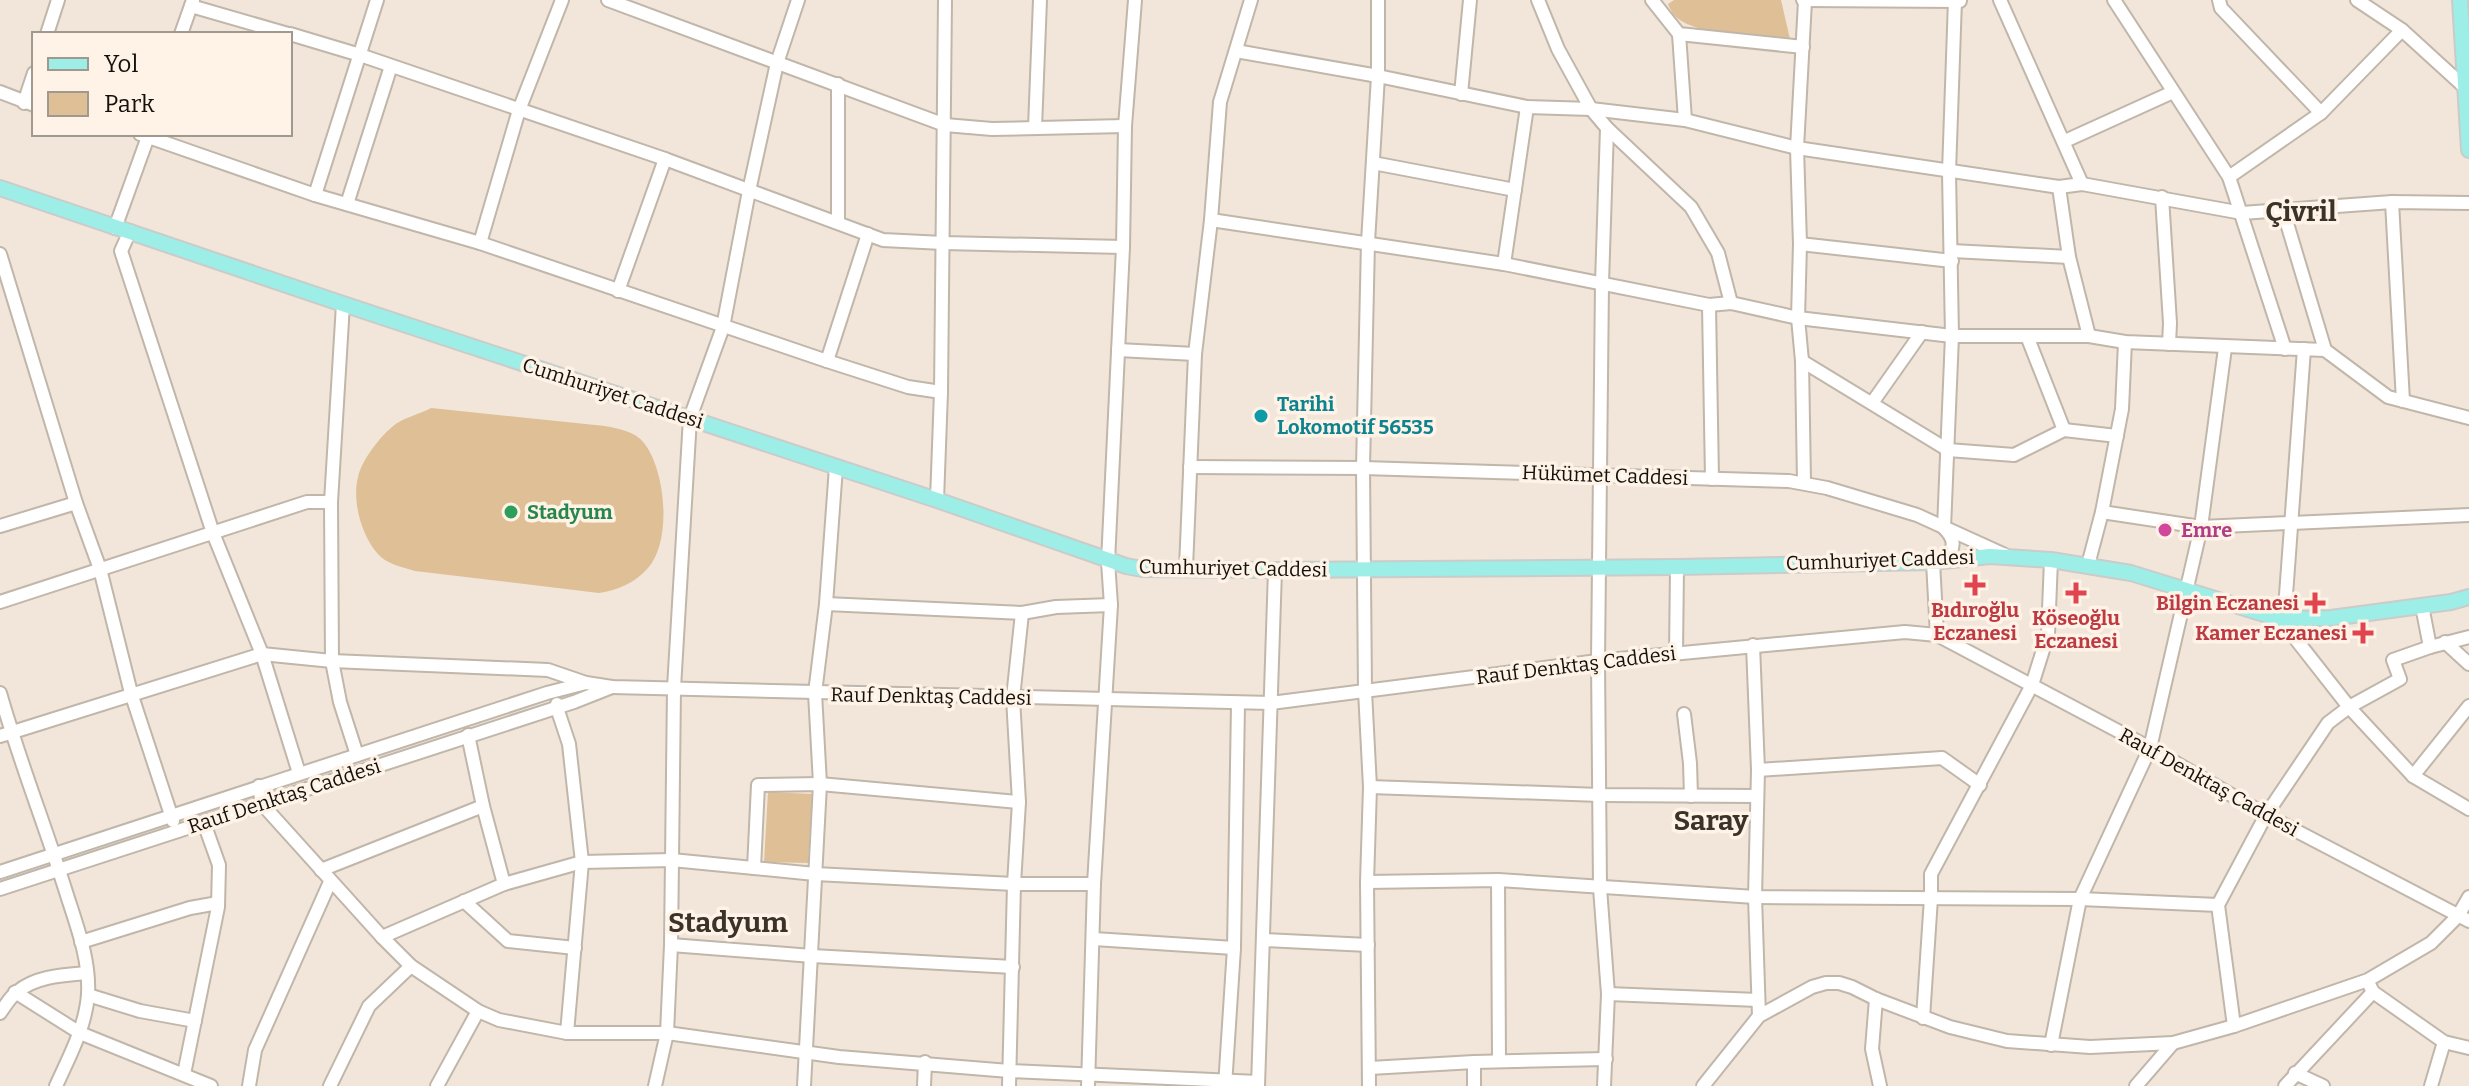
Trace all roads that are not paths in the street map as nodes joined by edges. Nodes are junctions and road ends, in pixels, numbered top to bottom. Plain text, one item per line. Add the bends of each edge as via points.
1 (58, 0) edge
2 (377, 0) edge
3 (562, 0) edge
4 (608, 0) edge
5 (798, 0) edge
6 (945, 0) edge
7 (1040, 0) edge
8 (1135, 0) edge
9 (1251, 0) edge
10 (1378, 0) edge
11 (1470, 0) edge
12 (1538, 0) edge
13 (2000, 0) edge
14 (2114, 0) edge
15 (2219, 0) edge
16 (2460, 0) edge
17 (1655, 1) edge
18 (1804, 1) edge
19 (1958, 1) edge
20 (2365, 2) edge
21 (192, 3) edge
22 (2465, 24) edge
23 (2402, 30) junction
24 (48, 32) edge
25 (182, 32) edge
26 (283, 32) edge
27 (1679, 34) junction
28 (292, 35) edge
29 (1803, 47) junction
30 (1236, 51) junction
31 (360, 55) junction
32 (777, 63) junction
33 (391, 66) junction
34 (1378, 76) junction
35 (838, 84) junction
36 (2467, 89) edge
37 (0, 92) edge
38 (2173, 92) junction
39 (1461, 94) junction
40 (29, 104) edge
41 (1527, 107) junction
42 (1591, 109) junction
43 (519, 110) junction
44 (2321, 113) junction
45 (1685, 120) junction
46 (945, 125) junction
47 (1125, 126) junction
48 (1035, 128) junction
49 (1607, 128) junction
50 (146, 136) edge
51 (149, 136) edge
52 (2065, 141) junction
53 (1797, 148) junction
54 (2469, 150) edge
55 (665, 159) junction
56 (1373, 163) junction
57 (1949, 172) junction
58 (2229, 177) junction
59 (2082, 184) junction
60 (2059, 187) junction
61 (0, 188) edge
62 (1515, 190) junction
63 (749, 191) junction
64 (315, 195) junction
65 (2162, 197) junction
66 (2392, 202) junction
67 (2469, 203) edge
68 (347, 204) junction
69 (2283, 210) junction
70 (2242, 213) junction
71 (1211, 220) junction
72 (838, 222) junction
73 (122, 229) junction
74 (868, 234) junction
75 (1368, 242) junction
76 (480, 243) junction
77 (943, 243) junction
78 (1800, 244) junction
79 (1123, 247) junction
80 (0, 254) edge
81 (1952, 256) junction
82 (2069, 257) junction
83 (1504, 264) junction
84 (1602, 283) junction
85 (618, 291) junction
86 (1731, 303) junction
87 (343, 304) junction
88 (1709, 305) junction
89 (1798, 318) junction
90 (723, 327) junction
91 (1922, 332) junction
92 (1952, 336) junction
93 (2027, 336) junction
94 (2089, 336) junction
95 (2125, 342) junction
96 (2169, 344) junction
97 (2225, 348) junction
98 (2285, 349) junction
99 (2304, 349) junction
100 (1118, 350) junction
101 (2325, 350) junction
102 (1195, 354) junction
103 (827, 361) junction
104 (1802, 361) junction
105 (941, 392) junction
106 (2403, 401) junction
107 (1872, 403) junction
108 (690, 418) junction
109 (2469, 418) edge
110 (2064, 430) junction
111 (2117, 436) junction
112 (1948, 450) junction
113 (836, 467) junction
114 (1190, 467) junction
115 (1363, 468) junction
116 (1599, 475) junction
117 (1712, 479) junction
118 (1804, 483) junction
119 (937, 500) junction
120 (331, 502) junction
121 (76, 503) junction
122 (2102, 512) junction
123 (2469, 515) edge
124 (2292, 523) junction
125 (0, 526) edge
126 (2201, 527) junction
127 (1944, 528) junction
128 (213, 533) junction
129 (2006, 556) junction
130 (1940, 560) junction
131 (2051, 560) junction
132 (1108, 562) junction
133 (2088, 565) junction
134 (1599, 567) junction
135 (1677, 567) junction
136 (1186, 568) junction
137 (100, 569) junction
138 (1364, 569) junction
139 (1275, 570) junction
140 (2188, 589) junction
141 (2469, 597) edge
142 (0, 602) edge
143 (826, 604) junction
144 (1111, 605) junction
145 (2422, 606) junction
146 (1022, 613) junction
147 (2280, 619) junction
148 (1937, 635) junction
149 (2469, 637) edge
150 (2445, 642) junction
151 (1753, 645) junction
152 (2430, 647) junction
153 (262, 654) junction
154 (1676, 654) junction
155 (332, 661) junction
156 (1598, 661) junction
157 (2469, 664) edge
158 (586, 683) junction
159 (2032, 685) junction
160 (612, 687) junction
161 (674, 688) junction
162 (559, 690) junction
163 (1365, 691) junction
164 (0, 693) edge
165 (131, 693) junction
166 (815, 693) junction
167 (1013, 698) junction
168 (1105, 699) junction
169 (1271, 703) junction
170 (1238, 704) junction
171 (2469, 706) edge
172 (2349, 707) junction
173 (557, 708) junction
174 (1684, 714) dead end
175 (6, 734) edge
176 (468, 735) junction
177 (2150, 748) junction
178 (357, 755) junction
179 (1758, 770) junction
180 (299, 773) junction
181 (2413, 776) junction
182 (820, 784) junction
183 (1980, 785) junction
184 (259, 786) junction
185 (1370, 787) junction
186 (1600, 795) junction
187 (1691, 796) junction
188 (1756, 796) junction
189 (1019, 802) junction
190 (262, 804) junction
191 (483, 806) junction
192 (2469, 809) edge
193 (171, 815) junction
194 (2266, 815) junction
195 (204, 823) junction
196 (177, 831) junction
197 (54, 854) junction
198 (672, 860) junction
199 (582, 862) junction
200 (754, 868) junction
201 (59, 869) junction
202 (321, 870) junction
203 (0, 872) edge
204 (815, 874) junction
205 (1498, 880) junction
206 (330, 882) junction
207 (1367, 882) junction
208 (504, 884) junction
209 (1014, 884) junction
210 (1094, 884) junction
211 (1600, 888) junction
212 (0, 889) edge
213 (1755, 897) junction
214 (2469, 897) edge
215 (1931, 898) junction
216 (2080, 899) junction
217 (464, 901) junction
218 (218, 903) junction
219 (2218, 905) junction
220 (2464, 918) edge
221 (382, 937) junction
222 (1094, 939) junction
223 (1264, 940) junction
224 (81, 942) junction
225 (671, 945) junction
226 (1368, 945) junction
227 (575, 948) junction
228 (1234, 948) junction
229 (812, 956) junction
230 (411, 966) junction
231 (1013, 967) junction
232 (87, 973) junction
233 (2368, 980) junction
234 (15, 992) junction
235 (2373, 992) junction
236 (1608, 994) junction
237 (88, 995) junction
238 (1876, 999) junction
239 (1758, 1000) junction
240 (478, 1011) junction
241 (0, 1013) edge
242 (1759, 1016) junction
243 (1923, 1018) junction
244 (195, 1021) junction
245 (2234, 1026) junction
246 (80, 1033) junction
247 (567, 1033) junction
248 (667, 1033) junction
249 (2444, 1042) junction
250 (2173, 1043) junction
251 (2051, 1045) junction
252 (2469, 1048) edge
253 (807, 1053) junction
254 (1606, 1059) junction
255 (1499, 1061) junction
256 (925, 1062) junction
257 (1474, 1062) junction
258 (1370, 1068) junction
259 (1009, 1071) junction
260 (2295, 1073) junction
261 (184, 1074) junction
262 (1089, 1080) edge
263 (1225, 1083) edge
264 (1258, 1084) edge
265 (56, 1086) edge
266 (211, 1086) edge
267 (249, 1086) edge
268 (330, 1086) edge
269 (437, 1086) edge
270 (655, 1086) edge
271 (804, 1086) edge
272 (924, 1086) edge
273 (1009, 1086) edge
274 (1369, 1086) edge
275 (1474, 1086) edge
276 (1604, 1086) edge
277 (1703, 1086) edge
278 (1880, 1086) edge
279 (2136, 1086) edge
280 (2285, 1086) edge
281 (2323, 1086) edge
282 (2431, 1086) edge

1 - 24 street
2 - 31 street
3 - 43 street
4 - 32 street
5 - 32 street
6 - 46 street
7 - 48 street
8 - 47 street
9 - 30 street
10 - 34 street
11 - 39 street
12 - 42 street
13 - 52 street
14 - 38 street
15 - 44 street
16 - 22 main road
17 - 27 street
18 - 19 street
18 - 29 street
19 - 57 street
20 - 23 street
21 - 25 street
21 - 26 street
22 - 36 main road
23 - 36 street
23 - 44 street
27 - 29 street
27 - 45 street
28 - 31 street
29 - 53 street
30 - 34 street
30 - 71 street via 1220,102
31 - 33 street
31 - 64 street
32 - 35 street
32 - 63 street
33 - 43 street
33 - 68 street
34 - 39 street
34 - 56 street
35 - 46 street
35 - 72 street
36 - 54 main road
37 - 40 street
38 - 52 street
38 - 58 street
39 - 41 street
41 - 42 street
41 - 62 street
42 - 45 street
42 - 49 street
43 - 55 street
43 - 76 street
44 - 58 street
45 - 53 street
46 - 48 street
46 - 77 street
47 - 48 street
47 - 79 street
49 - 84 street
49 - 86 street via 1691,207 1718,253
50 - 73 street
51 - 64 street
52 - 59 street
53 - 57 street
53 - 78 street
55 - 63 street
55 - 85 street
56 - 62 street
56 - 75 street
57 - 60 street
57 - 81 street
58 - 70 street
59 - 60 street
59 - 65 street
60 - 82 street
61 - 73 main road, Cumhuriyet Caddesi
62 - 83 street
63 - 72 street
63 - 90 street
64 - 68 street
65 - 70 street
65 - 96 street
66 - 67 street
66 - 69 street
66 - 106 street
68 - 76 street
69 - 70 street
69 - 101 street
70 - 98 street
71 - 75 street
71 - 102 street
72 - 74 street
73 - 87 main road, Cumhuriyet Caddesi
73 - 128 street via 121,251
74 - 77 street via 883,240
74 - 103 street
75 - 83 street
75 - 115 street
76 - 85 street
77 - 79 street
77 - 105 street
78 - 81 street
78 - 89 street
79 - 100 street
80 - 121 street
81 - 82 street
81 - 92 street
82 - 94 street
83 - 84 street
84 - 88 street
84 - 116 street
85 - 90 street
86 - 88 street
86 - 89 street
87 - 108 main road, Cumhuriyet Caddesi
87 - 120 street
88 - 117 street
89 - 91 street
89 - 104 street
90 - 103 street
90 - 108 street
91 - 92 street
91 - 107 street
92 - 93 street
92 - 112 street
93 - 94 street
93 - 110 street
94 - 95 street
95 - 96 street
95 - 111 street
96 - 97 street
97 - 98 street
97 - 126 street
98 - 99 street
99 - 101 street
99 - 124 street
100 - 102 street
100 - 132 street
101 - 106 street via 2388,397
102 - 114 street
103 - 105 street
104 - 107 street
104 - 118 street
105 - 119 street
106 - 109 street
107 - 112 street
108 - 113 main road, Cumhuriyet Caddesi
108 - 161 street
110 - 111 street
110 - 112 street via 2014,455
111 - 122 street
112 - 127 street
113 - 119 main road, Cumhuriyet Caddesi
113 - 143 street
114 - 115 street, Hükümet Caddesi
114 - 136 street
115 - 116 street, Hükümet Caddesi
115 - 138 street
116 - 117 street, Hükümet Caddesi
116 - 134 street
117 - 118 street, Hükümet Caddesi
118 - 127 street, Hükümet Caddesi via 1917,515
119 - 132 main road, Cumhuriyet Caddesi
120 - 128 street via 307,502
120 - 155 street
121 - 125 street
121 - 137 street
122 - 126 street
122 - 133 street
123 - 124 street
124 - 126 street
124 - 147 street
126 - 140 street
127 - 129 street, Hükümet Caddesi
127 - 130 street via 1954,546
128 - 137 street
128 - 153 street
129 - 130 main road, Cumhuriyet Caddesi
129 - 131 main road, Cumhuriyet Caddesi
130 - 135 main road, Cumhuriyet Caddesi
130 - 148 street
131 - 133 main road, Cumhuriyet Caddesi
131 - 159 street via 2048,634
132 - 136 main road, Cumhuriyet Caddesi via 1142,569
132 - 144 street
133 - 140 main road, Cumhuriyet Caddesi
134 - 135 main road, Cumhuriyet Caddesi
134 - 138 main road, Cumhuriyet Caddesi
134 - 156 street
135 - 154 street
136 - 139 main road, Cumhuriyet Caddesi
137 - 142 street
137 - 165 street
138 - 139 main road, Cumhuriyet Caddesi
138 - 163 street
139 - 169 street
140 - 147 main road, Cumhuriyet Caddesi
140 - 177 street
141 - 145 main road, Cumhuriyet Caddesi
143 - 146 street
143 - 166 street
144 - 146 street
144 - 168 street
145 - 147 main road, Cumhuriyet Caddesi
145 - 152 street
146 - 167 street
147 - 172 street
148 - 151 street, Rauf Denktaş Caddesi via 1905,632
148 - 159 street, Rauf Denktaş Caddesi
149 - 150 street
150 - 152 street
150 - 157 street
151 - 154 street, Rauf Denktaş Caddesi
151 - 179 street
152 - 172 street via 2393,660 2400,679
153 - 155 street
153 - 165 street
153 - 180 street
154 - 156 street, Rauf Denktaş Caddesi
155 - 158 street via 548,670
155 - 178 street
156 - 163 street, Rauf Denktaş Caddesi
156 - 186 street
158 - 160 street, Rauf Denktaş Caddesi
158 - 162 street, Rauf Denktaş Caddesi
159 - 177 street, Rauf Denktaş Caddesi
159 - 183 street
160 - 161 street, Rauf Denktaş Caddesi
160 - 173 street, Rauf Denktaş Caddesi
161 - 166 street, Rauf Denktaş Caddesi
161 - 198 street
162 - 173 street
162 - 178 street, Rauf Denktaş Caddesi
163 - 169 street, Rauf Denktaş Caddesi
163 - 185 street
164 - 175 street
165 - 175 street
165 - 193 street
166 - 167 street, Rauf Denktaş Caddesi
166 - 182 street
167 - 168 street, Rauf Denktaş Caddesi
167 - 189 street
168 - 170 street, Rauf Denktaş Caddesi
168 - 210 street
169 - 170 street, Rauf Denktaş Caddesi
169 - 223 street
170 - 228 street
171 - 181 street
172 - 181 street
172 - 194 street via 2328,723
173 - 176 street, Rauf Denktaş Caddesi
173 - 199 street via 569,744
174 - 187 street
175 - 197 street
176 - 190 street, Rauf Denktaş Caddesi
176 - 191 street
177 - 194 street, Rauf Denktaş Caddesi
177 - 216 street
178 - 180 street, Rauf Denktaş Caddesi
179 - 183 street via 1942,758
179 - 188 street
180 - 184 street, Rauf Denktaş Caddesi
181 - 192 street
182 - 189 street
182 - 200 street via 758,785
182 - 204 street
183 - 215 street via 1931,874
184 - 190 street
184 - 193 street, Rauf Denktaş Caddesi
185 - 186 street
185 - 207 street
186 - 187 street
186 - 211 street
187 - 188 street
188 - 213 street
189 - 209 street
190 - 195 street, Rauf Denktaş Caddesi
190 - 202 street
191 - 202 street
191 - 208 street
193 - 196 street
193 - 197 street, Rauf Denktaş Caddesi
194 - 219 street
194 - 220 street, Rauf Denktaş Caddesi
195 - 196 street, Rauf Denktaş Caddesi
195 - 218 street via 219,865
196 - 201 street, Rauf Denktaş Caddesi
197 - 201 street
197 - 203 street, Rauf Denktaş Caddesi
198 - 199 street
198 - 200 street
198 - 225 street
199 - 208 street
199 - 227 street
200 - 204 street
201 - 212 street, Rauf Denktaş Caddesi
201 - 224 street
202 - 206 street
204 - 209 street
204 - 229 street
205 - 207 street
205 - 211 street
205 - 255 street
206 - 221 street
206 - 267 street via 255,1050
207 - 226 street
208 - 217 street
209 - 210 street
209 - 231 street
210 - 222 street
211 - 213 street
211 - 236 street
213 - 215 street
213 - 239 street
214 - 220 street
215 - 216 street
215 - 243 street
216 - 219 street
216 - 251 street
217 - 221 street
217 - 227 street via 508,941
218 - 224 street
218 - 244 street
219 - 245 street
220 - 233 street
221 - 230 street
222 - 228 street
222 - 262 street
223 - 226 street
223 - 264 street
224 - 232 street
225 - 229 street
225 - 248 street
226 - 258 street
227 - 247 street
228 - 263 street
229 - 231 street
229 - 253 street
230 - 240 street
230 - 268 street via 369,1006
231 - 259 street
232 - 234 street via 32,983
232 - 237 street
233 - 235 street
233 - 245 street
234 - 241 street
234 - 246 street
235 - 249 street
235 - 260 street
236 - 239 street
236 - 254 street
237 - 244 street
237 - 246 street
238 - 242 street via 1852,987 1826,983
238 - 243 street
238 - 278 street via 1872,1049
239 - 242 street
240 - 247 street
240 - 269 street
242 - 277 street
243 - 251 street via 1978,1035
244 - 261 street
245 - 250 street
246 - 261 street
246 - 265 street
247 - 248 street
248 - 253 street
248 - 270 street
249 - 252 street
249 - 282 street
250 - 251 street
250 - 279 street
253 - 256 street
253 - 271 street
254 - 255 street
254 - 276 street
255 - 257 street
256 - 259 street
256 - 272 street
257 - 258 street
257 - 275 street
258 - 274 street
259 - 262 street
259 - 273 street
260 - 280 street
260 - 281 street
261 - 266 street
262 - 263 street
263 - 264 street

